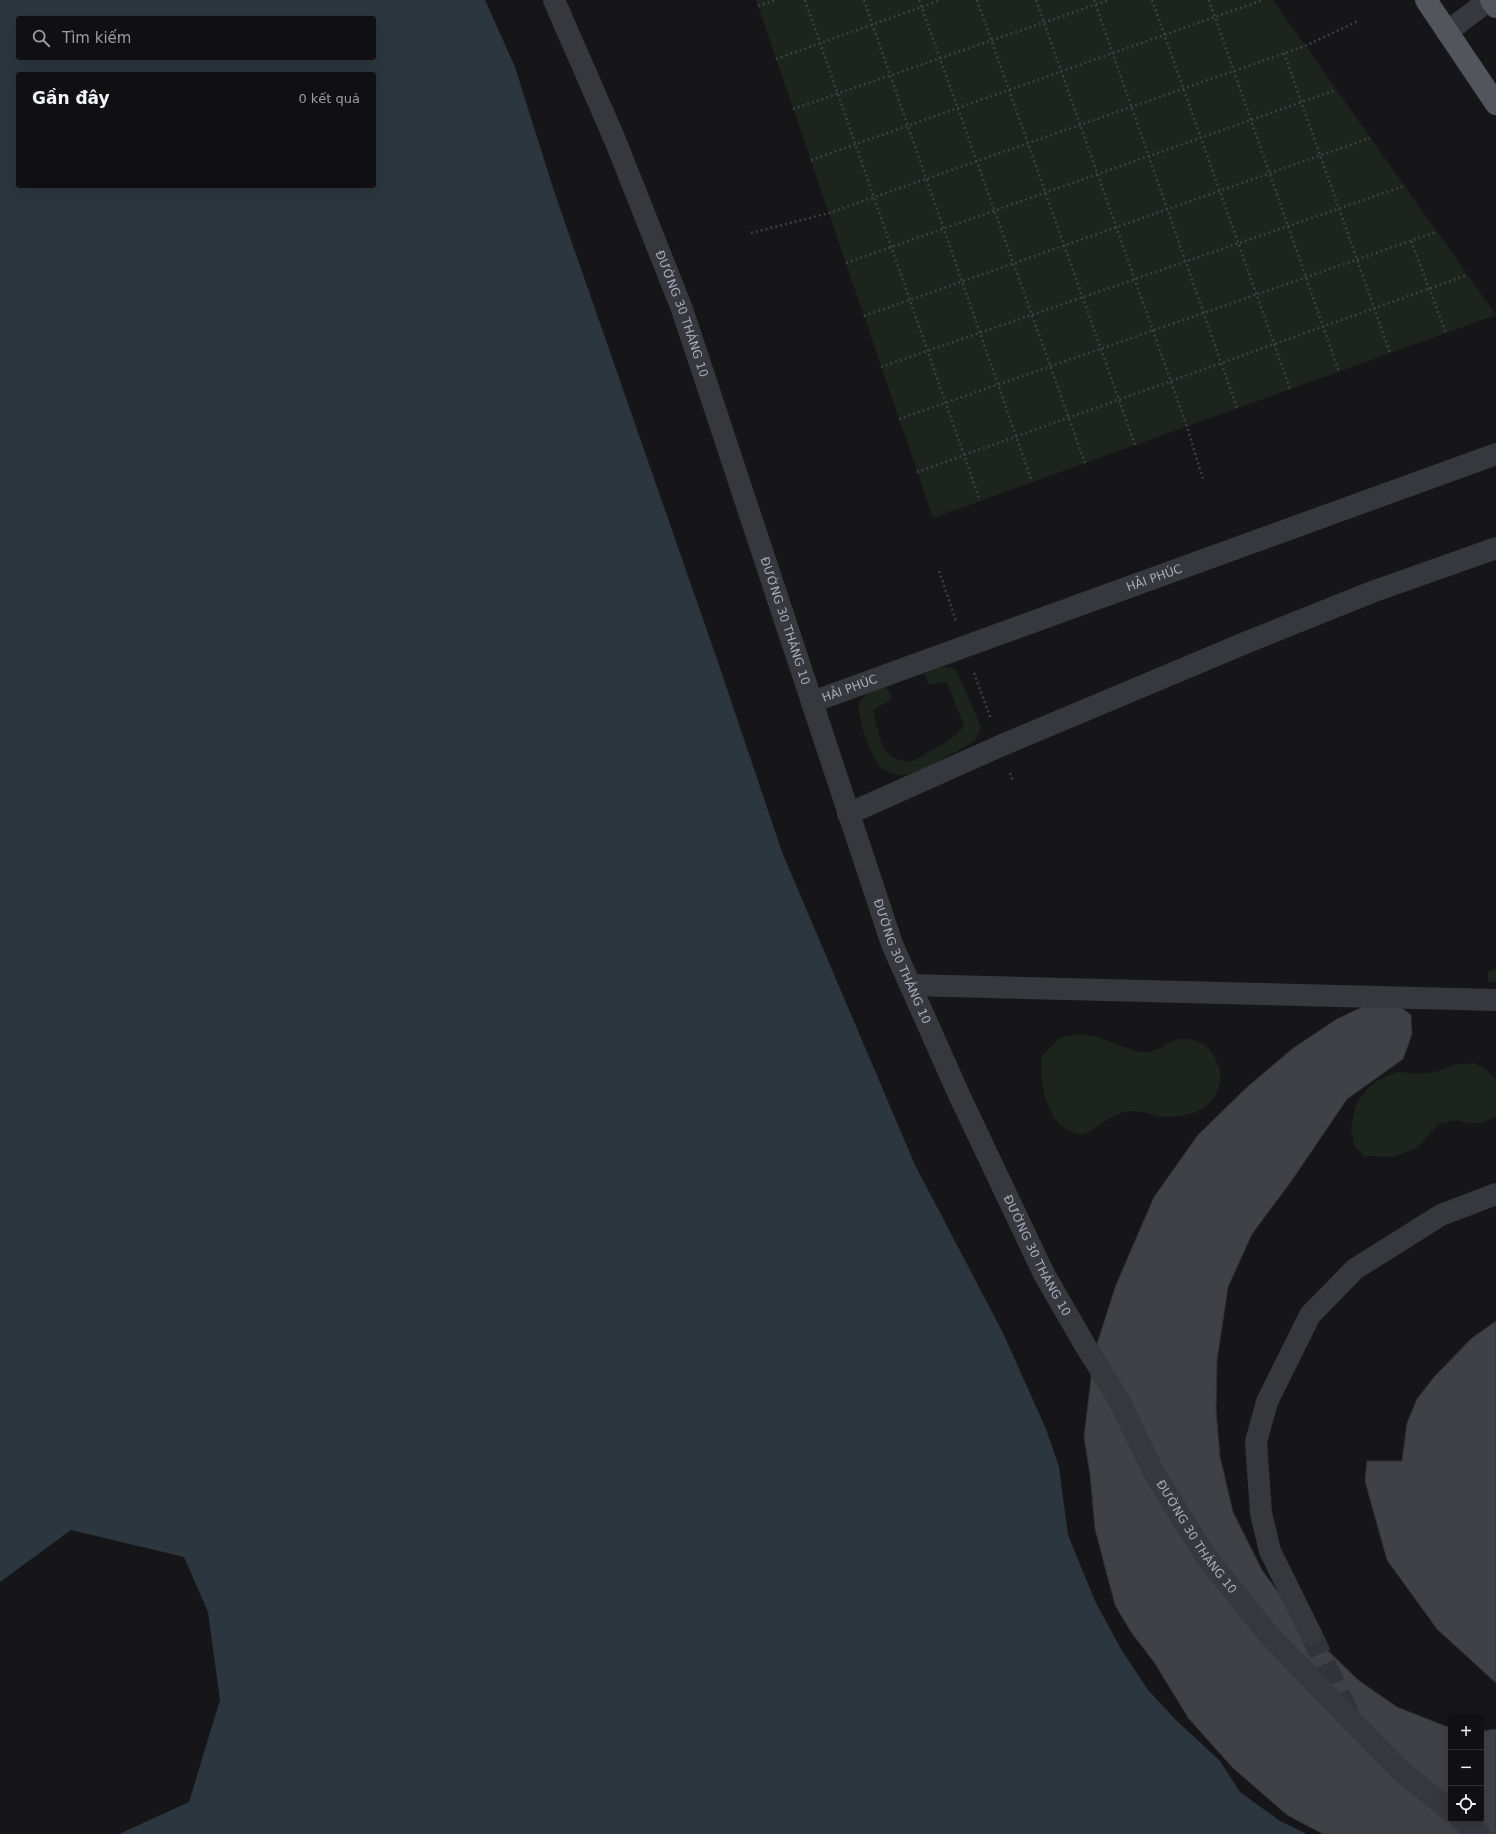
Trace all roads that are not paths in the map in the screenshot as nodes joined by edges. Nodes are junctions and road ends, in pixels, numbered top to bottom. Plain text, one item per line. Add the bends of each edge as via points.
1 (554, 0) edge
2 (1426, 0) edge
3 (1490, 0) edge
4 (1496, 7) edge
5 (1447, 32) junction
6 (1496, 104) edge
7 (1496, 454) edge
8 (1496, 548) edge
9 (812, 702) junction
10 (848, 814) junction
11 (910, 985) junction
12 (1496, 1000) edge
13 (1496, 1194) edge
14 (1311, 1634) tunnel mouth
15 (1448, 1809) edge
16 (1465, 1822) edge
17 (1479, 1834) edge

1 - 9 street, ĐƯỜNG 30 THÁNG 10 via 615,140 682,309
2 - 5 main road
3 - 4 main road
3 - 5 street
5 - 6 main road
7 - 9 street, HẢI PHÚC
8 - 10 street via 1372,592 1245,643 1000,746
9 - 10 street, ĐƯỜNG 30 THÁNG 10
10 - 11 street, ĐƯỜNG 30 THÁNG 10 via 892,944
11 - 12 street
11 - 15 street, ĐƯỜNG 30 THÁNG 10 via 1044,1274 1118,1398 1154,1472 1206,1557 1269,1635 1401,1771
13 - 14 street via 1441,1214 1355,1269 1310,1315 1267,1402 1256,1442 1261,1513 1270,1551
16 - 17 street

